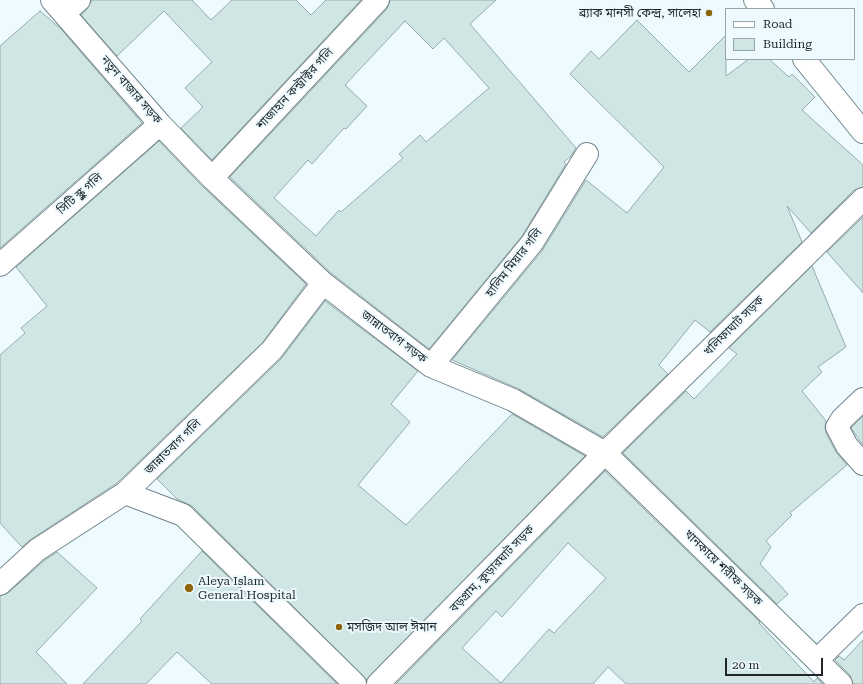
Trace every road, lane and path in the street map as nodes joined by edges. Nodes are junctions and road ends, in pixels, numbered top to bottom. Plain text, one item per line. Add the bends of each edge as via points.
1 (378, 0) edge
2 (755, 0) edge
3 (65, 4) edge
4 (762, 8) edge
5 (805, 60) edge
6 (160, 124) junction
7 (863, 132) edge
8 (587, 154) dead end
9 (212, 178) junction
10 (863, 199) edge
11 (0, 265) edge
12 (323, 283) junction
13 (431, 366) junction
14 (863, 399) edge
15 (605, 453) junction
16 (863, 464) edge
17 (126, 494) junction
18 (0, 584) edge
19 (863, 615) edge
20 (817, 660) junction
21 (355, 684) edge
22 (378, 684) edge
23 (841, 684) edge

1 - 9 street, শাজাহান কন্ট্রাক্টর গলি
2 - 4 street
3 - 6 street, নতুন বাজার সড়ক
5 - 7 street
6 - 9 street, নতুন বাজার সড়ক
6 - 11 street, সিটি স্কুল গলি
8 - 13 street, হালিম মিয়ার গলি via 532,243
9 - 12 street, জান্নাতবাগ সড়ক
10 - 15 street, খলিফাঘাট সড়ক
12 - 13 street, জান্নাতবাগ সড়ক
12 - 17 street, জান্নাতবাগ গলি via 272,350
13 - 15 street, জান্নাতবাগ সড়ক via 513,400
14 - 16 street via 837,427 847,446
15 - 20 street, খানকায়ে শরীফ সড়ক
15 - 22 street, বড়গ্রাম, কুড়ারঘাট সড়ক
17 - 18 street, জান্নাতবাগ গলি via 36,550
17 - 21 street via 183,515
19 - 20 street
20 - 23 street, খানকায়ে শরীফ সড়ক

